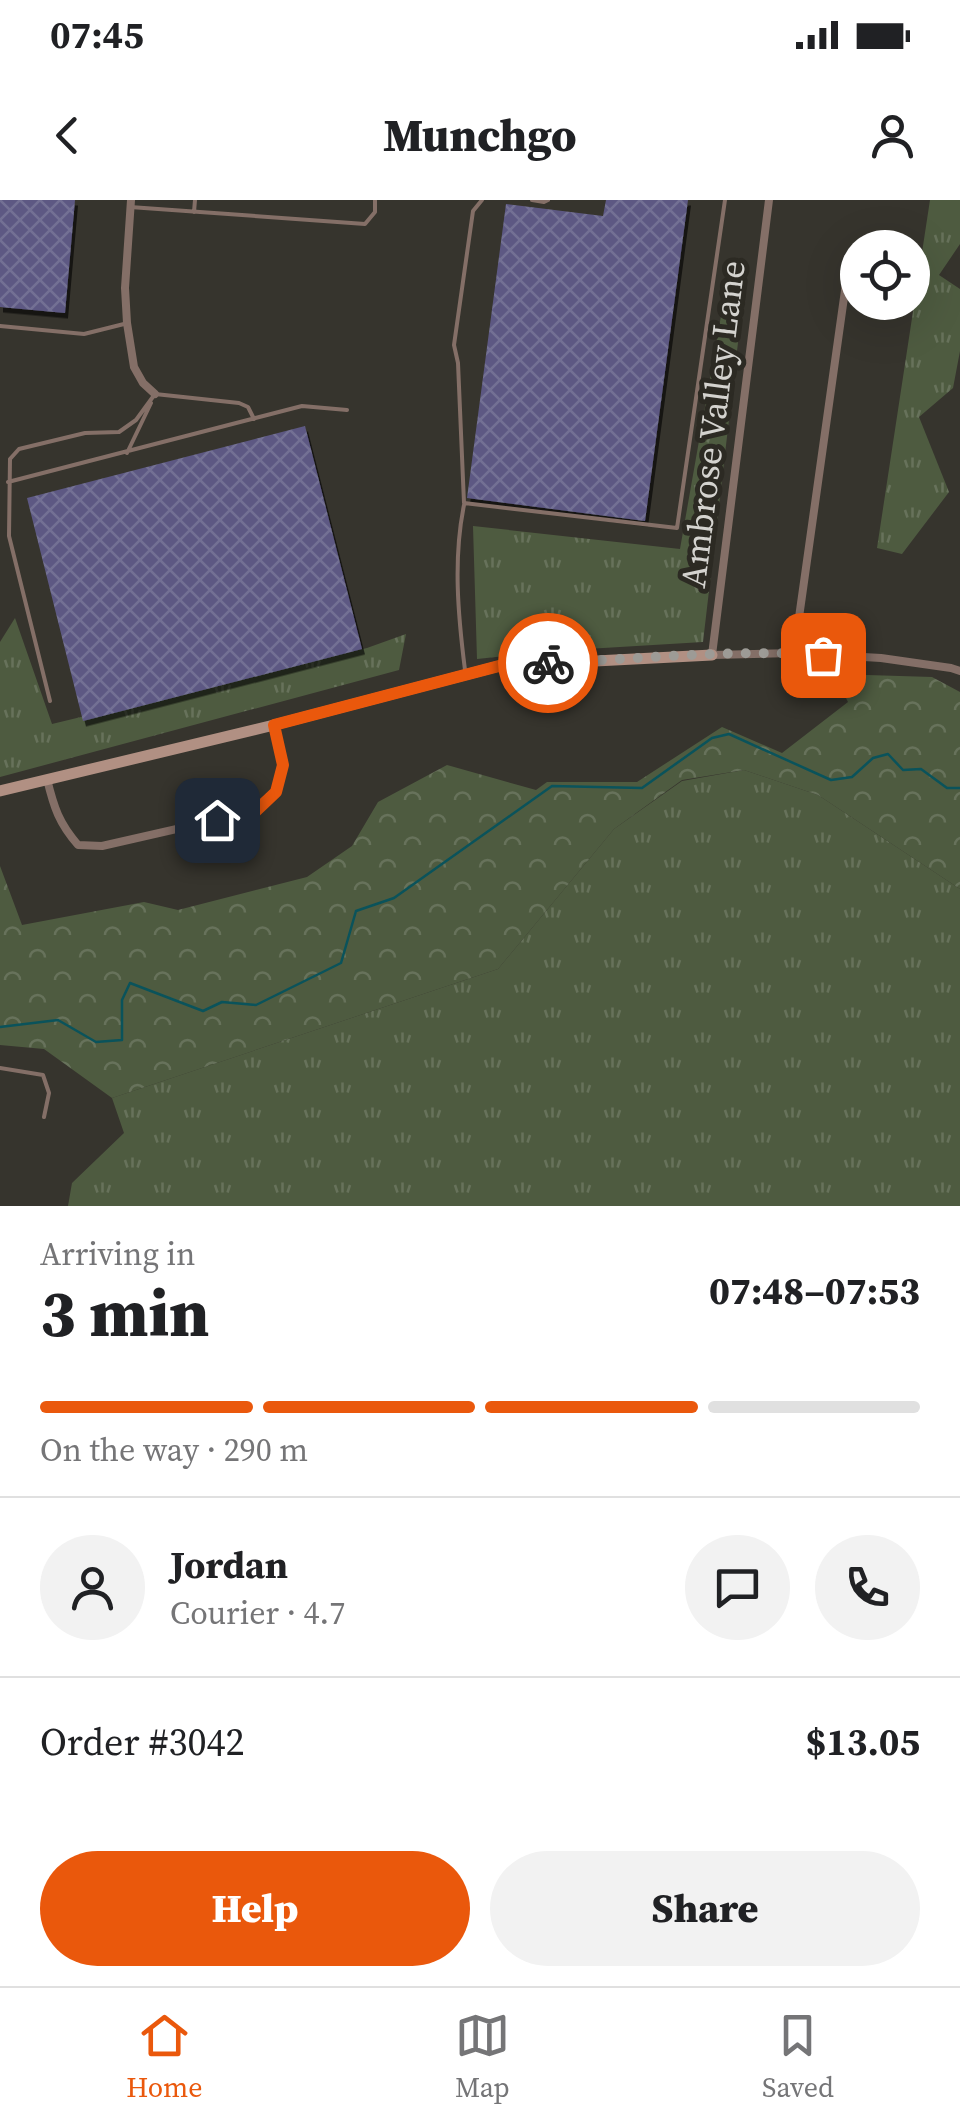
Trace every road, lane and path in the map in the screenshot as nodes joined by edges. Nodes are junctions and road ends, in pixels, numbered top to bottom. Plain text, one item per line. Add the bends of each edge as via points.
1 (166, 200) edge
2 (196, 200) edge
3 (375, 200) edge
4 (482, 200) edge
5 (532, 200) edge
6 (548, 200) edge
7 (725, 200) edge
8 (768, 200) edge
9 (130, 203) edge
10 (165, 210) junction
11 (194, 212) junction
12 (841, 320) edge
13 (127, 323) junction
14 (0, 326) edge
15 (155, 394) junction
16 (347, 410) dead end
17 (254, 419) junction
18 (127, 453) junction
19 (8, 482) junction
20 (464, 504) junction
21 (794, 653) junction
22 (712, 655) junction
23 (960, 671) edge
24 (466, 674) junction
25 (50, 702) dead end
26 (274, 725) junction
27 (46, 779) junction
28 (0, 791) edge
29 (0, 1068) edge
30 (44, 1117) dead end

1 - 10 lane
2 - 11 lane
3 - 11 lane via 365,224
4 - 20 lane via 473,211 454,345
5 - 6 lane
7 - 20 lane via 678,528
8 - 22 street, Ambrose Valley Lane
9 - 10 lane
9 - 13 street
10 - 11 lane
12 - 21 street
13 - 14 lane via 84,334
13 - 15 street via 134,366
15 - 17 lane via 238,402
15 - 18 lane
15 - 19 lane via 119,432 19,449 10,459
16 - 17 lane via 302,406
17 - 18 lane
18 - 19 lane
19 - 25 lane via 9,536
20 - 24 lane via 458,612
21 - 22 street
21 - 23 street
22 - 24 street via 499,666
24 - 26 street
26 - 27 street
26 - 27 street via 283,765 276,792 256,811 102,846 78,845 62,826
27 - 28 street
29 - 30 lane via 43,1075

